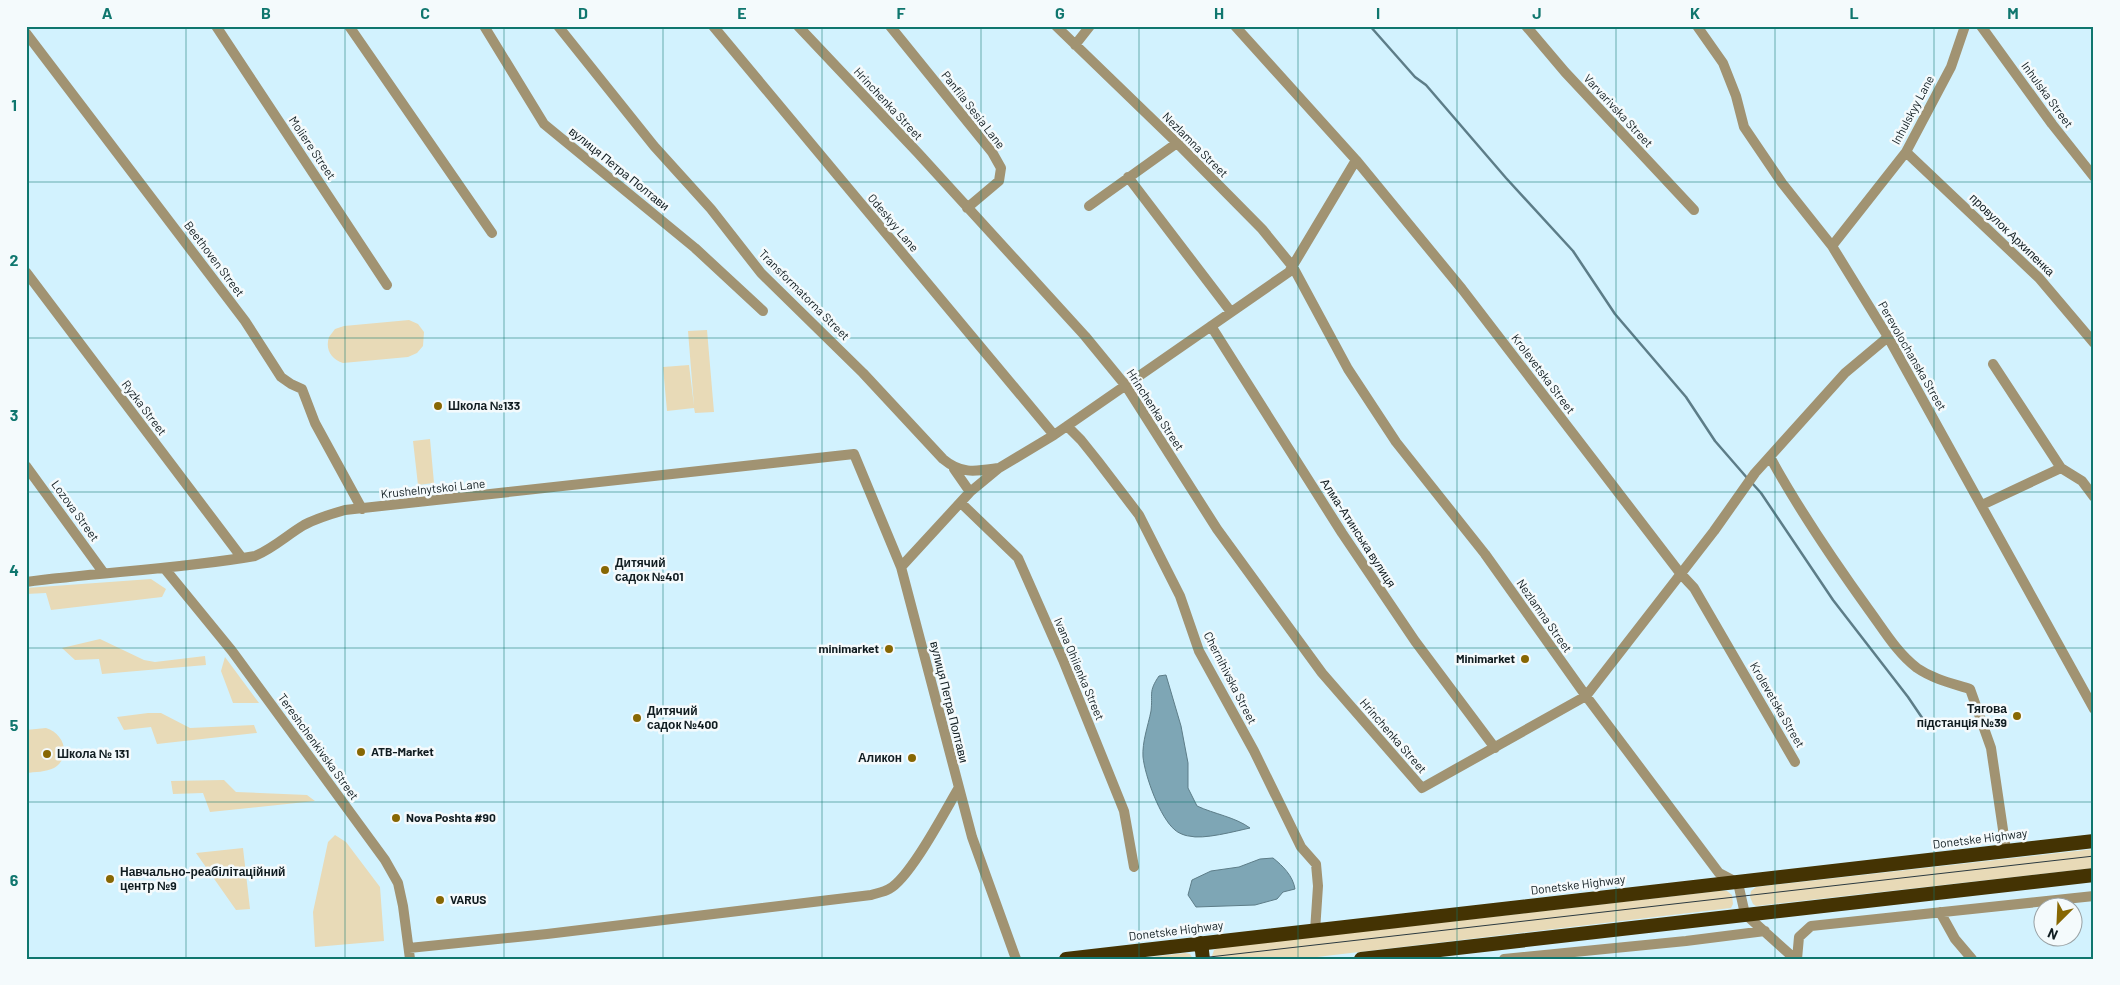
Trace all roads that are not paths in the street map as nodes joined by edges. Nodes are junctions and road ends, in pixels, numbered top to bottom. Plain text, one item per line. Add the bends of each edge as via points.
1 (216, 26) edge
2 (349, 26) edge
3 (484, 26) edge
4 (558, 26) edge
5 (713, 26) edge
6 (798, 26) edge
7 (890, 26) edge
8 (1056, 26) edge
9 (1090, 26) edge
10 (1235, 26) edge
11 (1526, 26) edge
12 (1698, 26) edge
13 (1965, 26) edge
14 (1981, 26) edge
15 (26, 34) edge
16 (1075, 45) junction
17 (1177, 143) junction
18 (1906, 152) junction
19 (1356, 160) junction
20 (1128, 177) junction
21 (2094, 177) edge
22 (1088, 206) dead end
23 (967, 208) junction
24 (1694, 210) dead end
25 (492, 234) dead end
26 (1832, 246) junction
27 (1293, 267) junction
28 (26, 272) edge
29 (387, 285) dead end
30 (763, 310) dead end
31 (1231, 312) junction
32 (1211, 326) junction
33 (1888, 337) junction
34 (2094, 343) edge
35 (1993, 364) dead end
36 (1126, 386) junction
37 (1067, 426) junction
38 (1054, 435) junction
39 (854, 454) joint
40 (1770, 457) junction
41 (26, 466) edge
42 (1000, 468) junction
43 (2061, 468) junction
44 (954, 469) junction
45 (970, 492) junction
46 (2094, 497) edge
47 (961, 502) junction
48 (1982, 505) junction
49 (362, 509) junction
50 (242, 558) junction
51 (902, 567) junction
52 (165, 569) junction
53 (103, 572) junction
54 (1680, 574) junction
55 (26, 582) edge
56 (1586, 696) junction
57 (2094, 709) edge
58 (1496, 748) junction
59 (1796, 762) dead end
60 (958, 789) junction
61 (2094, 842) edge
62 (2006, 850) junction
63 (1134, 867) dead end
64 (2094, 875) edge
65 (1738, 883) junction
66 (2094, 896) edge
67 (1940, 912) junction
68 (1745, 914) junction
69 (1314, 931) junction
70 (1765, 931) junction
71 (1201, 943) junction
72 (409, 948) junction
73 (1552, 956) edge
74 (410, 959) edge
75 (1016, 959) edge
76 (1066, 959) edge
77 (1203, 959) edge
78 (1362, 959) edge
79 (1504, 959) edge
80 (1796, 959) edge
81 (1972, 959) edge

1 - 29 street, Moliere Street
2 - 25 street
3 - 30 street, вулиця Петра Полтави via 544,124 695,248
4 - 44 street, Transformatorna Street via 761,273 863,373
5 - 38 street, Odeskyy Lane
6 - 23 street, Hrinchenka Street
7 - 23 street, Panfila Sesia Lane via 992,152 1001,168 999,180
8 - 16 street, Nezlamna Street
9 - 16 street
10 - 19 street, Krolevetska Street
11 - 24 street, Varvarivska Street
12 - 26 street, Perevolochanska Street via 1723,63 1744,127 1782,183
13 - 18 street, Inhulskyy Lane via 1950,67
14 - 21 street, Inhulska Street
15 - 49 street, Beethoven Street via 245,321 281,377 302,388 316,423
16 - 17 street, Nezlamna Street
17 - 20 street
17 - 27 street, Nezlamna Street via 1262,230
18 - 26 street, Inhulskyy Lane
18 - 34 street, провулок Архипенка via 2040,278
19 - 27 street
19 - 54 street, Krolevetska Street via 1462,289
20 - 22 street
20 - 31 street
23 - 36 street, Hrinchenka Street via 1085,336
26 - 33 street, Perevolochanska Street
27 - 31 street
27 - 56 street, Nezlamna Street via 1370,405 1485,554
28 - 50 street, Ryzka Street
31 - 32 street
32 - 36 street
32 - 58 street, Алма-Атинська вулиця via 1347,541 1415,641
33 - 40 street via 1845,373
33 - 48 street, Perevolochanska Street
35 - 43 street
36 - 37 street
36 - 58 street, Hrinchenka Street via 1217,529 1322,674 1422,788
37 - 38 street
37 - 69 street, Chernihivska Street via 1098,460 1139,515 1180,596 1199,651 1254,751 1301,847 1316,864 1318,886
38 - 42 street
39 - 49 street, Krushelnytskoi Lane
39 - 51 street, вулиця Петра Полтави
40 - 54 street
40 - 62 street via 1833,560 1901,652 1932,678 1970,689 1991,748
41 - 53 street, Lozova Street
42 - 44 street
42 - 45 street
43 - 46 street via 2082,481
43 - 48 street
44 - 45 street, Transformatorna Street
45 - 47 street
47 - 51 street
47 - 63 street, Ivana Ohiienka Street via 1018,558 1124,811
48 - 57 street, Perevolochanska Street
49 - 50 street, Krushelnytskoi Lane via 327,515 304,525 268,551
50 - 52 street, Krushelnytskoi Lane
51 - 60 street, вулиця Петра Полтави
52 - 53 street, Krushelnytskoi Lane
52 - 72 street, Tereshchenkivska Street via 232,651 385,860 398,883
53 - 55 street, Krushelnytskoi Lane
54 - 56 street
54 - 59 street, Krolevetska Street via 1694,588
56 - 58 street
56 - 65 street, Nezlamna Street via 1719,873
60 - 72 street via 904,877 890,889 871,895
60 - 75 street, вулиця Петра Полтави
61 - 62 highway, Donetske Highway
62 - 65 highway, Donetske Highway
64 - 68 highway
65 - 68 street
65 - 69 highway, Donetske Highway
66 - 67 street
67 - 80 street via 1811,926 1799,937
67 - 81 street via 1955,939
68 - 70 street
68 - 78 highway
69 - 71 highway, Donetske Highway
70 - 73 street
70 - 80 street
71 - 76 highway, Donetske Highway
71 - 77 highway
72 - 74 street, Tereshchenkivska Street
73 - 79 street

